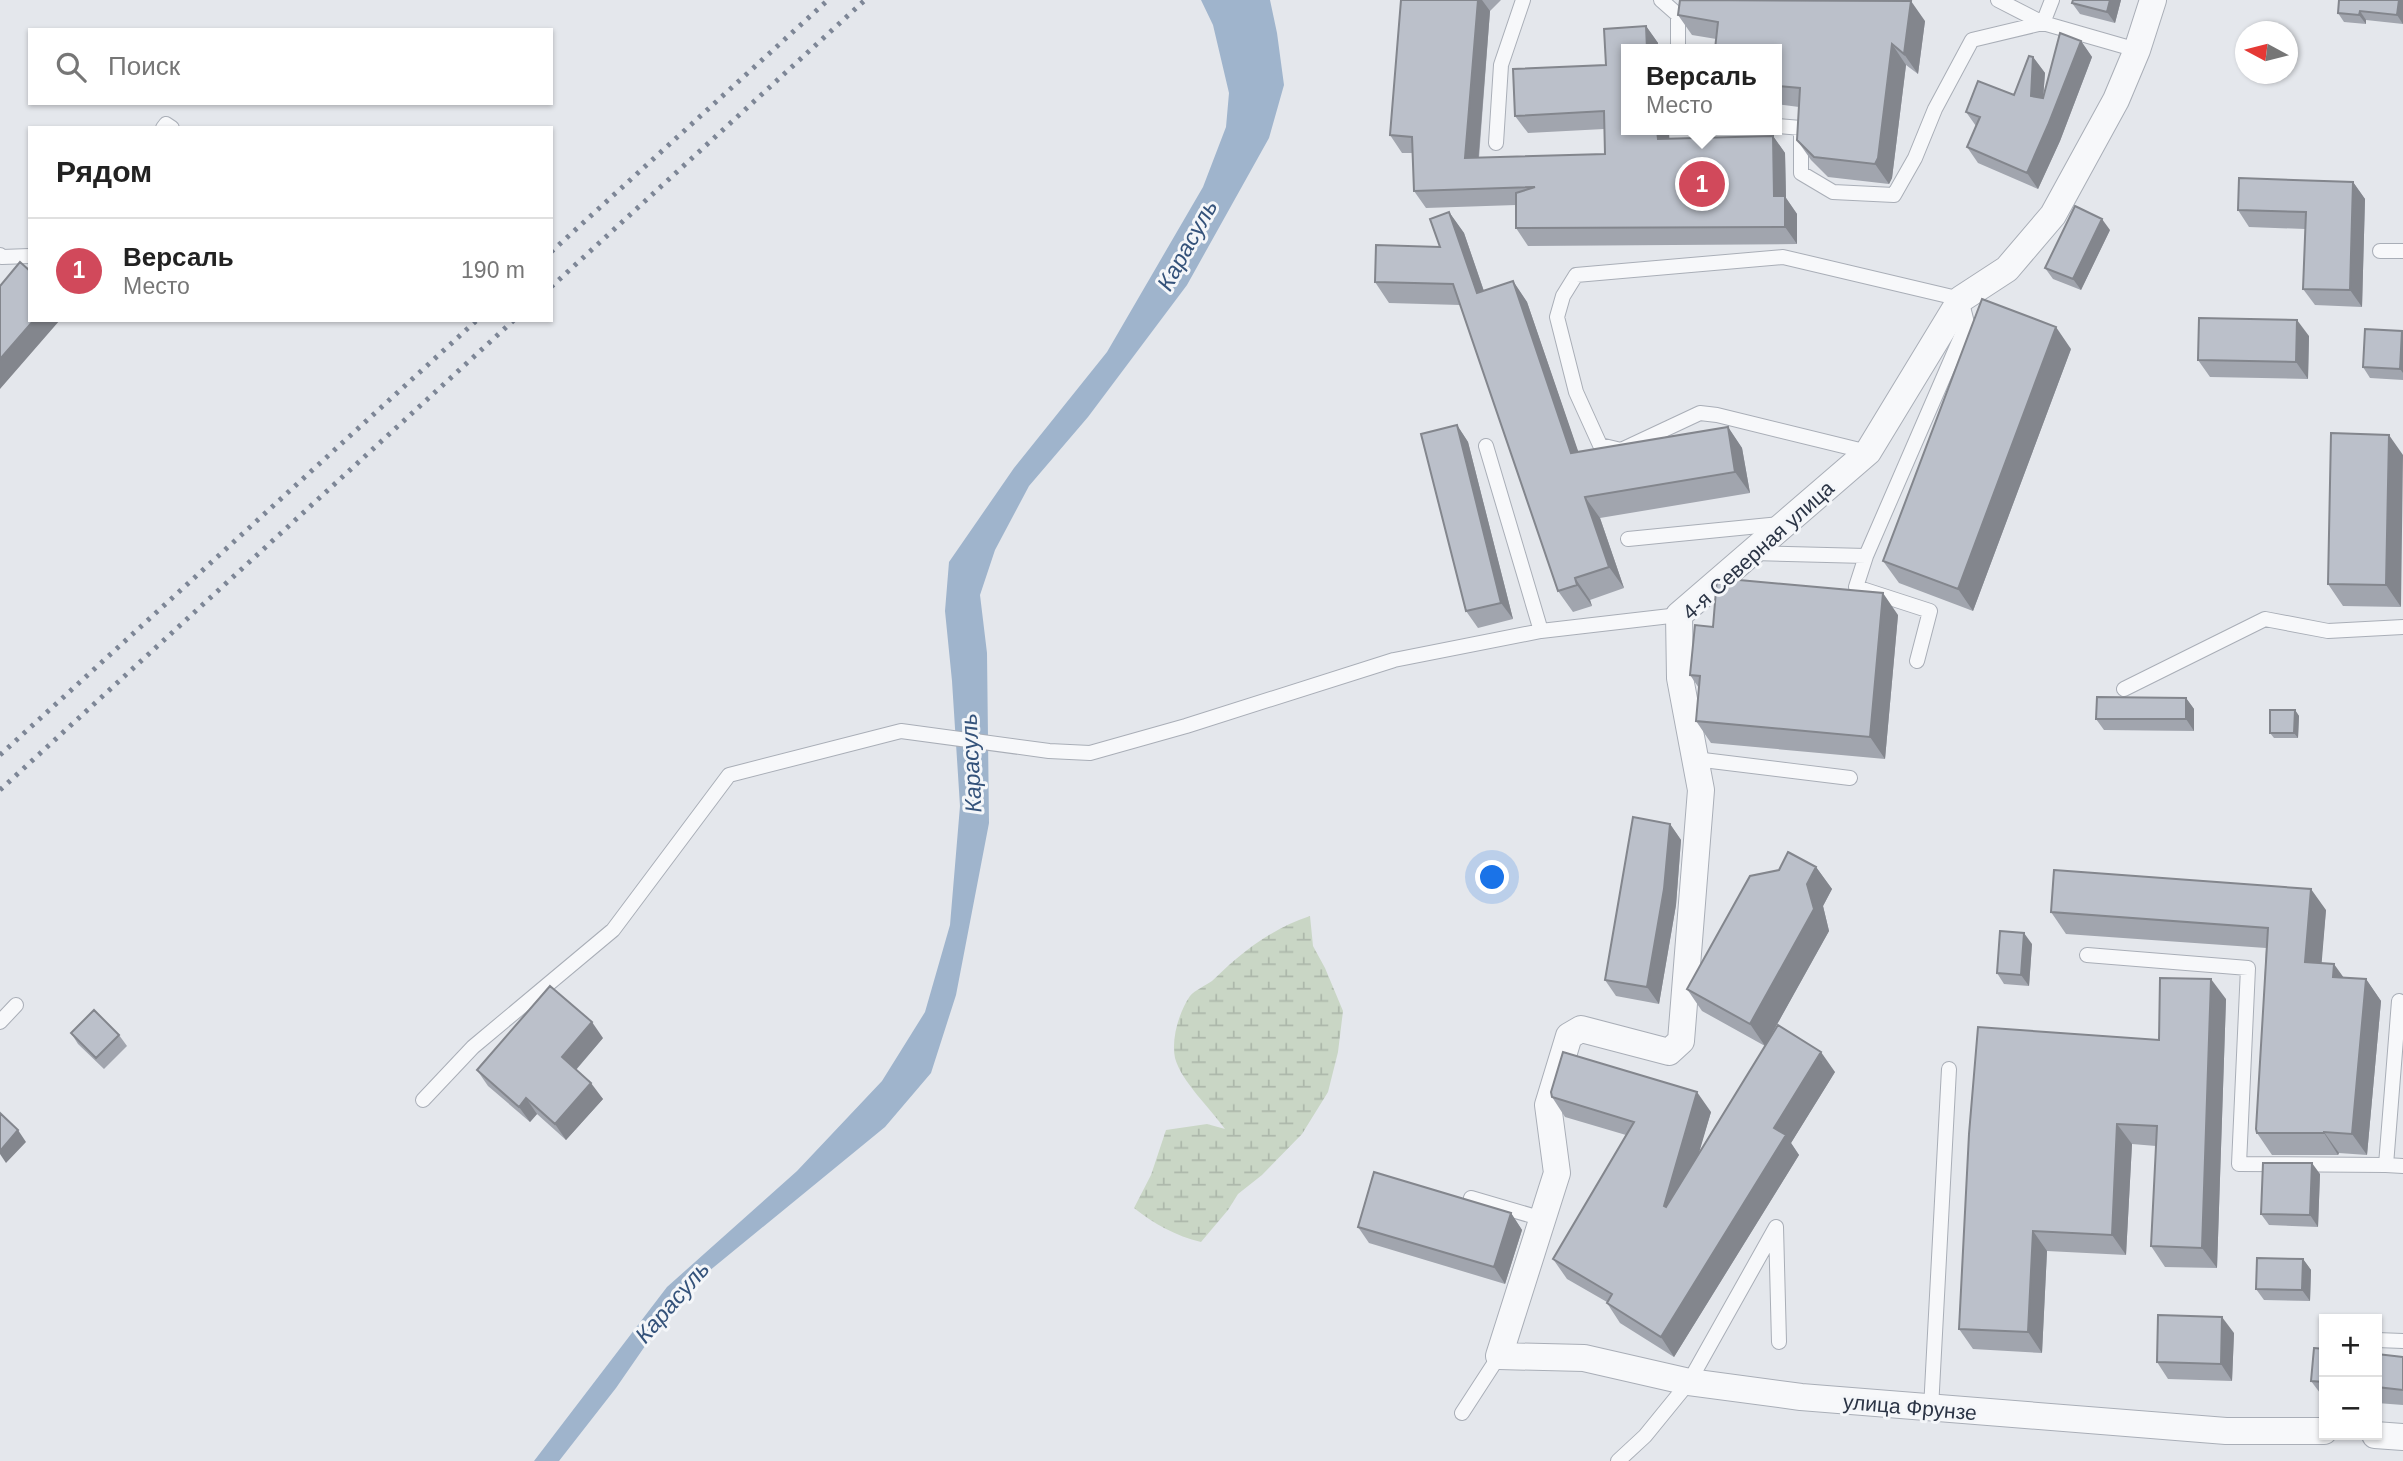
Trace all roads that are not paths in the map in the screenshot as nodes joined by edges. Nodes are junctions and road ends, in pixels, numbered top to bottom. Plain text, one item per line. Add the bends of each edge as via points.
1 (1523, 0) edge
2 (1661, 0) edge
3 (1998, 0) edge
4 (2052, 0) edge
5 (2153, 0) edge
6 (1679, 7) edge
7 (2043, 23) junction
8 (1678, 44) edge
9 (2137, 50) junction
10 (1782, 126) edge
11 (1496, 143) dead end
12 (2380, 251) dead end
13 (2403, 251) edge
14 (0, 255) edge
15 (28, 256) edge
16 (1961, 299) junction
17 (1486, 446) dead end
18 (1868, 452) junction
19 (1784, 524) junction
20 (1628, 539) dead end
21 (1751, 552) junction
22 (1866, 556) junction
23 (1679, 615) junction
24 (2403, 627) edge
25 (1541, 631) junction
26 (1916, 662) dead end
27 (2124, 689) dead end
28 (1695, 759) junction
29 (1850, 778) dead end
30 (2087, 955) dead end
31 (2399, 1001) dead end
32 (16, 1005) dead end
33 (0, 1021) edge
34 (1949, 1069) dead end
35 (423, 1100) dead end
36 (2386, 1165) junction
37 (2403, 1166) edge
38 (1471, 1198) edge
39 (1543, 1219) junction
40 (2382, 1340) edge
41 (2403, 1341) edge
42 (1779, 1342) dead end
43 (1499, 1356) junction
44 (1689, 1382) junction
45 (1931, 1409) junction
46 (1462, 1413) dead end
47 (2319, 1431) edge
48 (2382, 1436) edge
49 (2403, 1437) edge
50 (1618, 1461) edge

1 - 11 lane via 1501,65
2 - 6 lane
3 - 7 lane
4 - 7 lane
5 - 9 street, 4-я Северная улица
6 - 8 lane
7 - 9 lane
7 - 10 lane via 1972,40 1894,195 1833,192 1801,173 1801,128
9 - 16 street, 4-я Северная улица via 2116,100 2053,215 2007,269
12 - 13 lane
14 - 15 lane
16 - 18 street, 4-я Северная улица
16 - 18 lane via 1783,257 1576,275 1563,296 1557,317 1576,393 1600,445 1621,450 1700,413
16 - 22 lane via 1967,323
17 - 25 lane
18 - 19 street, 4-я Северная улица
19 - 20 lane
19 - 21 street, 4-я Северная улица
21 - 22 lane
21 - 23 street, 4-я Северная улица
22 - 26 lane via 1856,587 1930,611
23 - 25 lane
23 - 28 street, 4-я Северная улица via 1680,678
24 - 27 lane via 2328,631 2265,619
25 - 35 lane via 1394,660 1090,753 901,731 729,775 613,930 473,1047
28 - 29 lane
28 - 39 street, 4-я Северная улица via 1701,790 1681,1041 1669,1052 1581,1029 1569,1036 1548,1105 1557,1173
30 - 36 lane via 2248,968 2239,1164
31 - 36 lane
32 - 33 lane
34 - 45 lane
36 - 37 lane
38 - 39 lane
39 - 43 street, 4-я Северная улица
40 - 41 lane
42 - 44 lane via 1776,1227
43 - 44 street, улица Фрунзе via 1584,1358
43 - 46 lane
44 - 45 street, улица Фрунзе
44 - 50 lane
45 - 47 street, улица Фрунзе via 2226,1431
48 - 49 street

